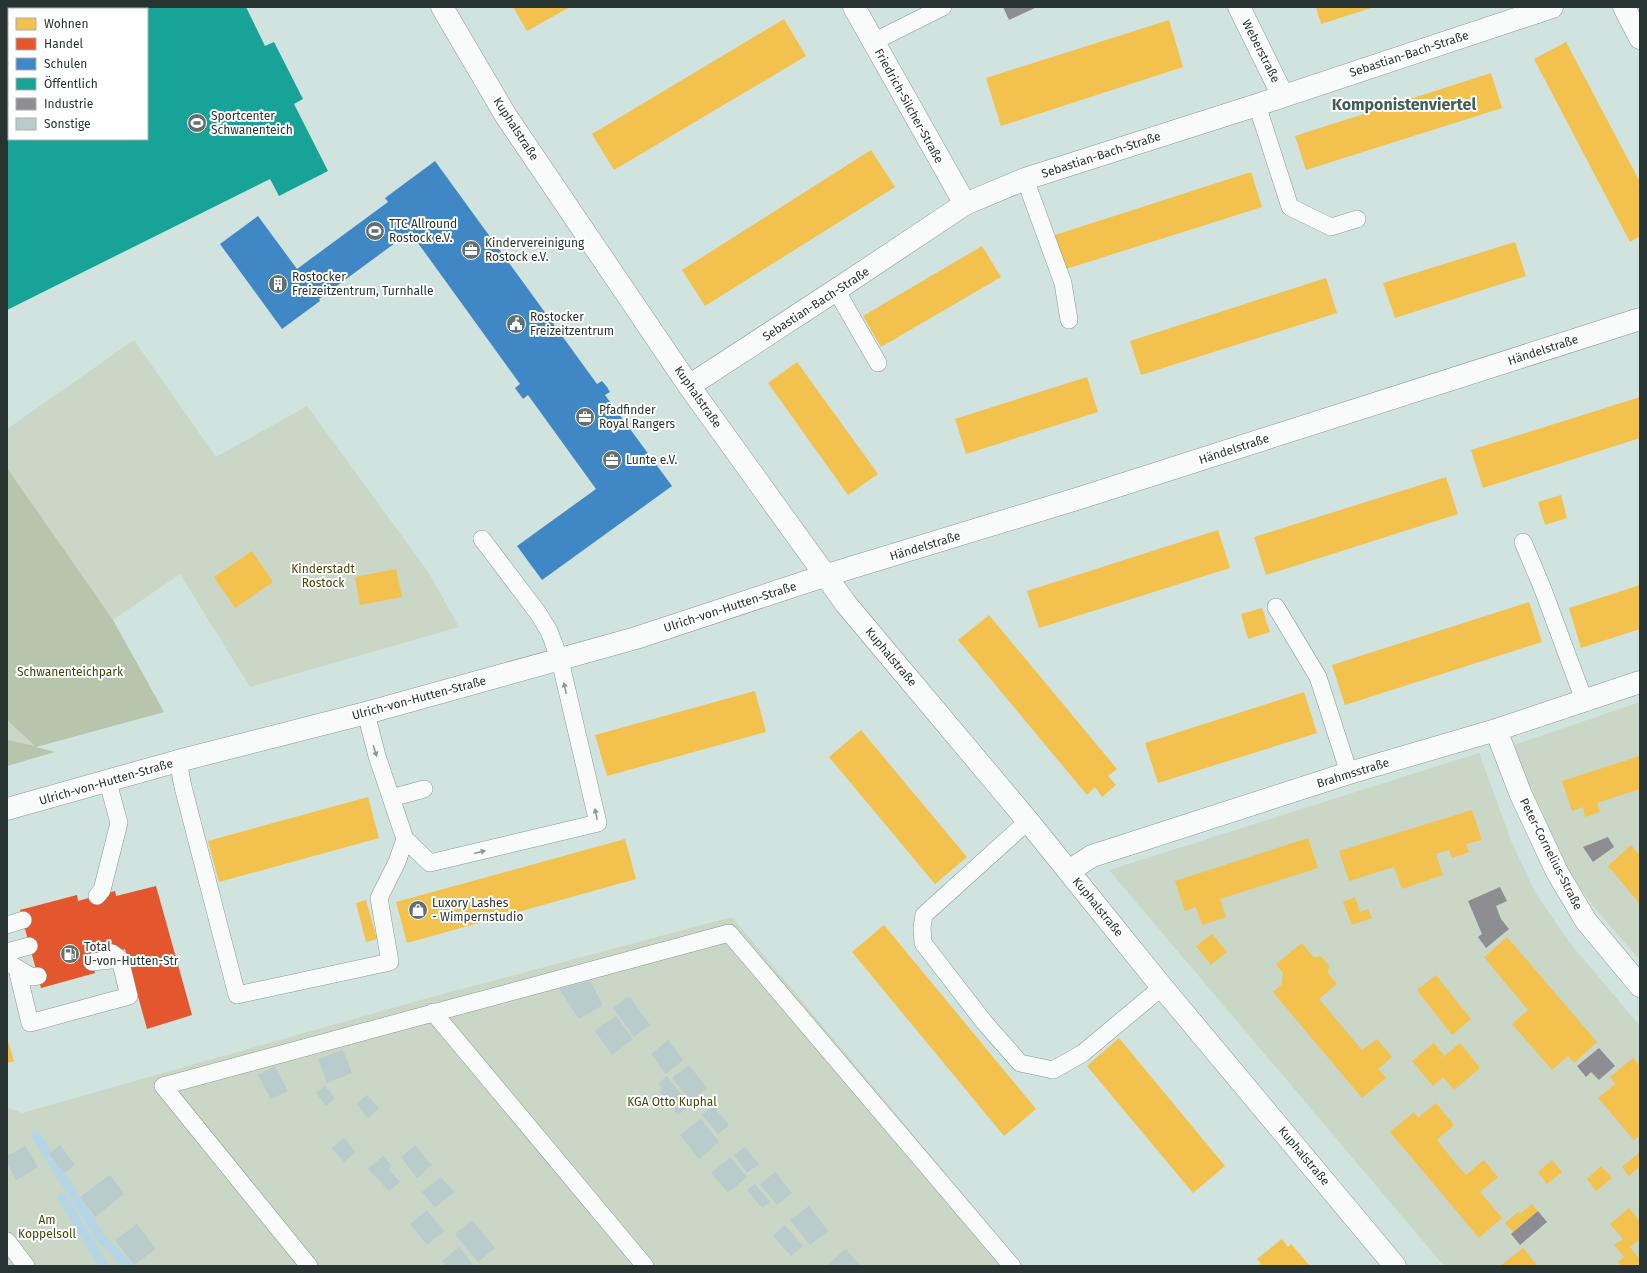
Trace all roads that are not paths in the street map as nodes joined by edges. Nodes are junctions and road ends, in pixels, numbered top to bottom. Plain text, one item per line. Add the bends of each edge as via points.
1 (442, 7) edge
2 (854, 7) edge
3 (942, 7) edge
4 (1239, 7) edge
5 (1552, 7) edge
6 (1624, 7) edge
7 (1640, 38) edge
8 (873, 42) junction
9 (1283, 96) junction
10 (1257, 105) junction
11 (1025, 179) junction
12 (965, 204) junction
13 (1357, 219) dead end
14 (836, 290) junction
15 (1640, 319) edge
16 (1069, 320) dead end
17 (878, 363) dead end
18 (689, 386) junction
19 (482, 539) dead end
20 (1523, 542) dead end
21 (827, 576) junction
22 (1276, 606) dead end
23 (560, 660) junction
24 (1640, 682) edge
25 (1584, 700) junction
26 (366, 713) junction
27 (1496, 730) junction
28 (178, 761) junction
29 (1349, 773) junction
30 (108, 782) junction
31 (424, 789) dead end
32 (391, 798) junction
33 (7, 809) edge
34 (1028, 820) junction
35 (405, 839) junction
36 (1069, 871) junction
37 (97, 896) dead end
38 (29, 946) dead end
39 (7, 952) edge
40 (92, 962) dead end
41 (12, 965) edge
42 (38, 976) dead end
43 (1640, 986) edge
44 (1162, 987) junction
45 (433, 1012) junction
46 (7, 1241) edge
47 (26, 1266) edge
48 (309, 1266) edge
49 (645, 1266) edge
50 (1012, 1266) edge
51 (1396, 1266) edge

1 - 18 street, Kuphalstraße via 506,116
2 - 8 street, Friedrich-Silcher-Straße
3 - 8 lane
4 - 9 street, Weberstraße
5 - 9 street, Sebastian-Bach-Straße
6 - 7 street
8 - 12 street, Friedrich-Silcher-Straße
9 - 10 street, Sebastian-Bach-Straße
10 - 11 street, Sebastian-Bach-Straße
10 - 13 lane via 1290,207 1331,227
11 - 12 street, Sebastian-Bach-Straße
11 - 16 lane via 1063,283
12 - 14 street, Sebastian-Bach-Straße
14 - 17 lane
14 - 18 street, Sebastian-Bach-Straße
15 - 21 street, Händelstraße
18 - 21 street, Kuphalstraße
19 - 23 lane via 538,613 549,631
20 - 25 lane
21 - 23 street, Ulrich-von-Hutten-Straße
21 - 34 street, Kuphalstraße via 854,614
22 - 29 lane via 1318,677
23 - 26 street, Ulrich-von-Hutten-Straße
35 -> 23 lane via 430,863 598,823
24 - 25 street, Brahmsstraße
25 - 27 street, Brahmsstraße
26 - 28 street, Ulrich-von-Hutten-Straße
26 -> 32 lane
27 - 29 street, Brahmsstraße
27 - 43 street, Peter-Cornelius-Straße via 1521,795 1557,872 1586,921
28 - 30 street, Ulrich-von-Hutten-Straße
28 - 35 lane via 237,995 390,962 379,898 398,862
29 - 36 street, Brahmsstraße via 1092,856
30 - 33 street, Ulrich-von-Hutten-Straße
30 - 37 lane via 119,823 102,890
31 - 32 lane
32 - 35 lane
34 - 36 street, Kuphalstraße
34 - 44 lane via 924,915 923,943 984,1022 1020,1063 1053,1070 1084,1053
36 - 44 street, Kuphalstraße
38 - 39 lane
40 - 41 lane via 116,956 129,996 30,1022
41 - 42 lane via 32,977
44 - 51 street, Kuphalstraße
45 - 48 lane via 163,1086
45 - 49 lane
45 - 50 lane via 729,932
46 - 47 lane

